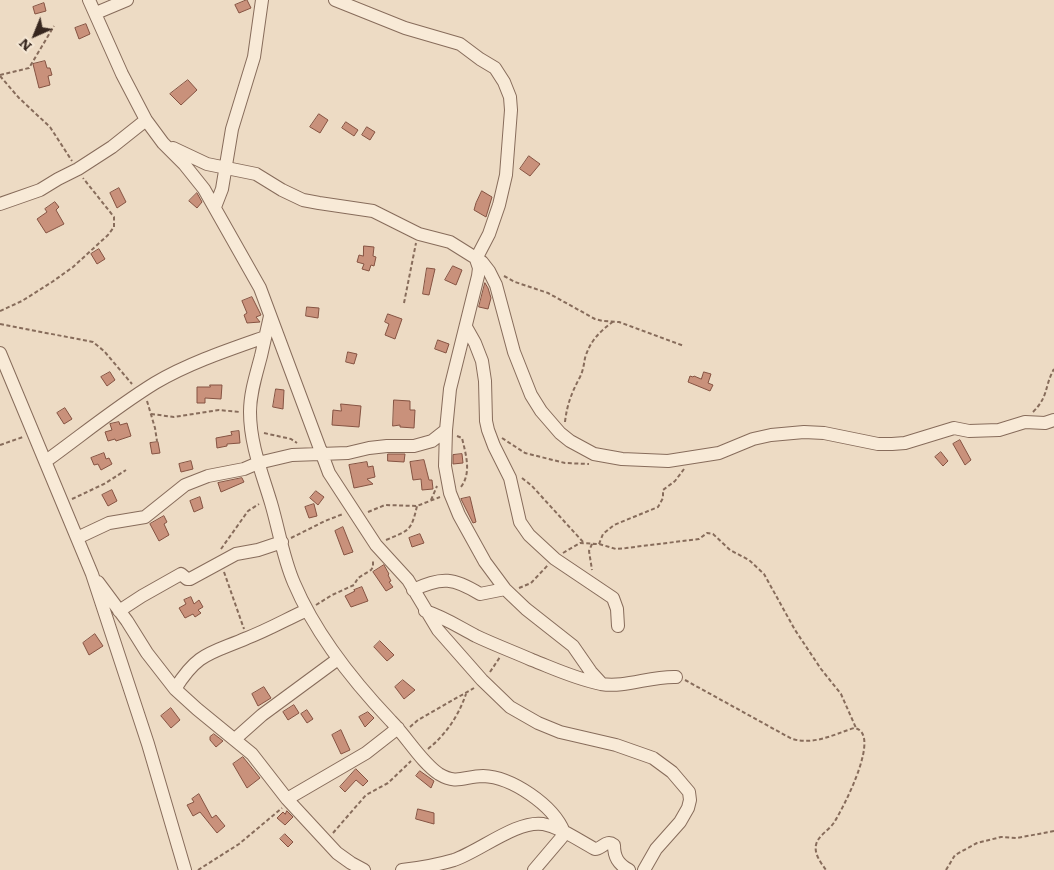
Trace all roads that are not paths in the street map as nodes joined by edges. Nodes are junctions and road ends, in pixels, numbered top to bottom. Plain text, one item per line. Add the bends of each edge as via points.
1 (89, 0) edge
2 (128, 0) edge
3 (262, 0) edge
4 (335, 0) edge
5 (96, 13) junction
6 (146, 120) junction
7 (163, 143) junction
8 (225, 166) junction
9 (0, 204) edge
10 (215, 207) junction
11 (476, 258) junction
12 (270, 316) junction
13 (466, 327) junction
14 (265, 337) junction
15 (0, 354) edge
16 (1054, 420) edge
17 (446, 434) junction
18 (320, 453) junction
19 (46, 461) junction
20 (258, 463) junction
21 (77, 538) junction
22 (282, 542) junction
23 (92, 574) junction
24 (505, 589) junction
25 (413, 590) junction
26 (308, 610) junction
27 (119, 611) junction
28 (425, 611) junction
29 (618, 626) dead end
30 (338, 660) junction
31 (676, 678) road end
32 (602, 684) junction
33 (176, 689) junction
34 (400, 730) junction
35 (235, 739) junction
36 (288, 799) junction
37 (564, 832) junction
38 (185, 870) edge
39 (364, 870) edge
40 (402, 870) edge
41 (534, 870) edge
42 (629, 870) edge
43 (644, 870) edge

1 - 5 street
2 - 5 street
3 - 8 street via 254,57 232,129
4 - 11 street via 405,28 460,44 495,68 504,82 511,110 506,175 499,205
5 - 6 street
6 - 7 street
6 - 9 street via 78,169 40,190
7 - 8 street via 207,164
7 - 10 street via 184,164
8 - 10 street via 222,189
8 - 11 street via 256,174 303,200 373,210 419,234 450,242
10 - 12 street via 260,288
11 - 13 street via 478,272
11 - 16 street via 487,267 496,285 514,352 528,389 541,411 565,436 588,451 608,457 668,461 719,453 753,439 804,432 878,444 905,443 954,428 999,430 1028,422
12 - 14 street
12 - 18 street
13 - 17 street via 452,379
13 - 29 street via 482,361 488,430 510,478 520,522 529,536 555,559 610,595 615,602
14 - 19 street via 157,382 110,412
14 - 20 street via 250,414
15 - 19 street
17 - 18 street via 414,446
17 - 24 street via 450,493 485,562
18 - 20 street
18 - 25 street via 354,513
19 - 21 street
20 - 21 street via 197,479 177,490 145,517 109,523
20 - 22 street
21 - 23 street
22 - 26 street via 293,581
22 - 27 street via 236,554 190,579 181,574
23 - 27 street
23 - 38 street
24 - 25 street via 480,594 464,584 444,580
24 - 32 street via 573,646
25 - 28 street
26 - 30 street
26 - 33 street via 207,654 190,668
27 - 33 street
28 - 32 street via 566,675
28 - 43 street via 452,648 510,707 560,732 616,744 653,758 685,786 689,792 688,808
30 - 34 street
30 - 35 street
31 - 32 street via 661,677 620,686
33 - 35 street
34 - 36 street
34 - 37 street via 431,768 446,778 493,777 519,787 541,803
35 - 36 street via 252,754
36 - 39 street via 338,853
37 - 40 street via 544,825 530,825 456,859
37 - 41 street
37 - 42 street via 594,849 612,843 621,866

